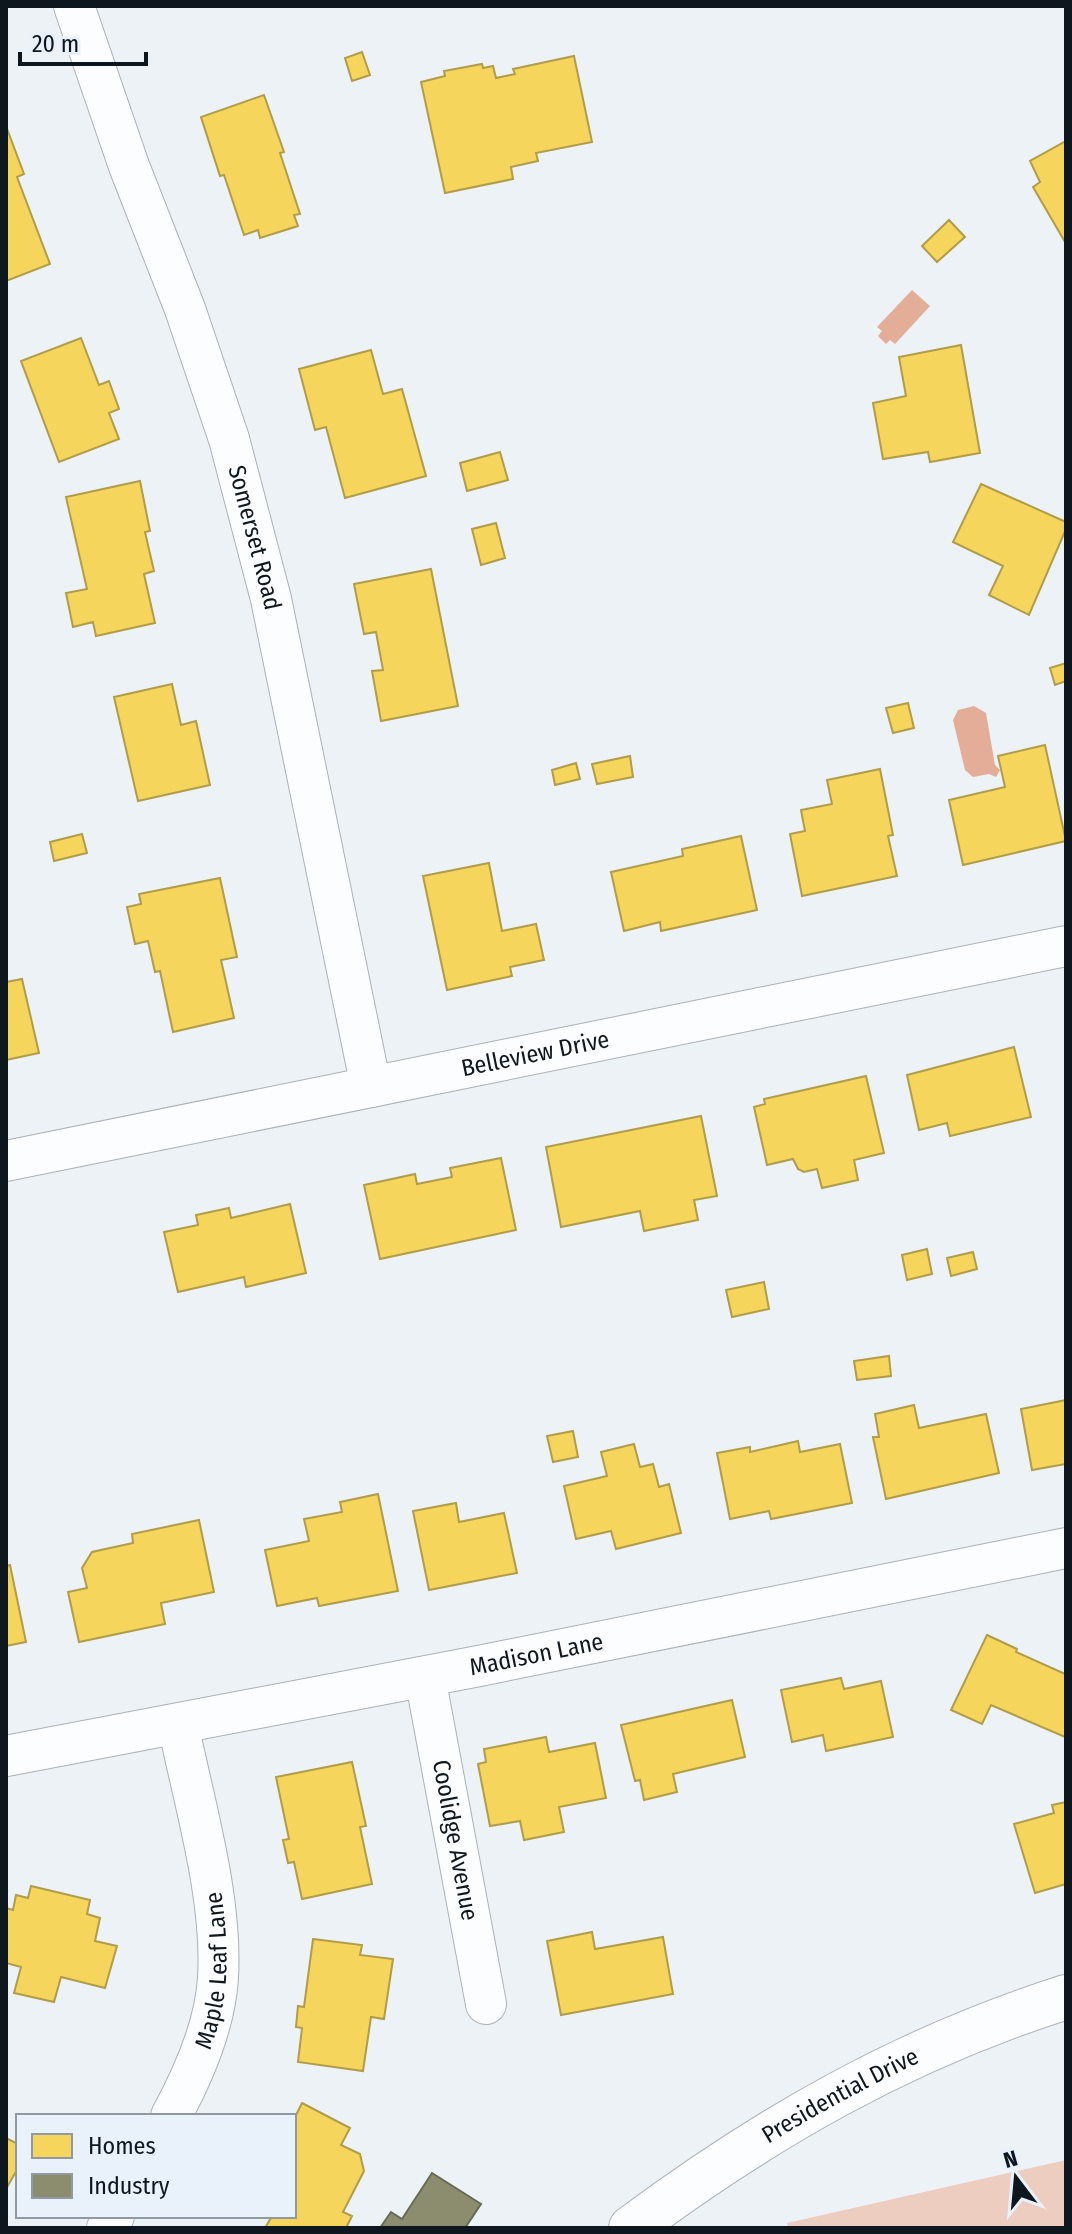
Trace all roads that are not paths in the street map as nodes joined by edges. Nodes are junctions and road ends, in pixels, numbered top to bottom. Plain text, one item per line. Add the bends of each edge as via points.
1 (74, 6) edge
2 (1066, 946) edge
3 (371, 1087) junction
4 (6, 1161) edge
5 (1066, 1548) edge
6 (425, 1677) junction
7 (178, 1724) junction
8 (6, 1756) edge
9 (1066, 1997) edge
10 (486, 2004) dead end
11 (172, 2114) edge
12 (631, 2228) edge

1 - 3 street, Somerset Road via 229,439 271,599
2 - 3 street, Belleview Drive
3 - 4 street, Belleview Drive
5 - 6 street, Madison Lane
6 - 7 street, Madison Lane
6 - 10 street, Coolidge Avenue
7 - 8 street, Madison Lane
7 - 11 street, Maple Leaf Lane via 218,1919 218,1980 209,2030
9 - 12 street, Presidential Drive via 879,2072 706,2172

